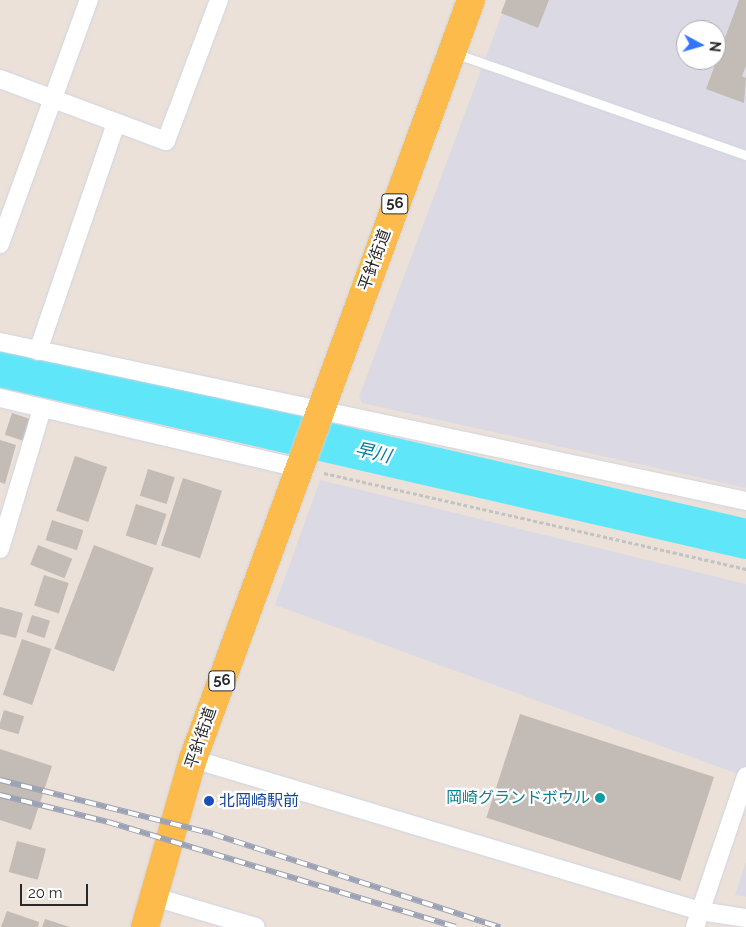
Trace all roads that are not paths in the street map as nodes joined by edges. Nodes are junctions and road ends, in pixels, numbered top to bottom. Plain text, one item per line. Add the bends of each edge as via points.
1 (89, 0) edge
2 (219, 0) edge
3 (471, 0) edge
4 (452, 52) junction
5 (0, 79) edge
6 (53, 99) junction
7 (116, 123) junction
8 (746, 154) edge
9 (0, 244) edge
10 (0, 342) edge
11 (38, 351) junction
12 (0, 398) edge
13 (320, 408) junction
14 (42, 409) junction
15 (299, 468) junction
16 (746, 501) edge
17 (0, 549) edge
18 (193, 759) junction
19 (746, 776) edge
20 (152, 896) junction
21 (746, 918) edge
22 (698, 919) edge
23 (145, 927) edge
24 (256, 927) edge

1 - 6 street
2 - 7 street via 166,141
3 - 4 main road, 平針街道 / 56
4 - 8 lane
4 - 13 main road, 平針街道 / 56
5 - 6 street
6 - 7 street
6 - 9 street
7 - 11 street
10 - 11 street
11 - 13 street
12 - 14 street
13 - 15 main road, 56
13 - 16 street
14 - 15 street
14 - 17 street
15 - 18 main road, 平針街道 / 56
18 - 20 main road, 平針街道 / 56
18 - 22 street
19 - 22 street
20 - 23 main road, 平針街道 / 56
20 - 24 street
21 - 22 street

